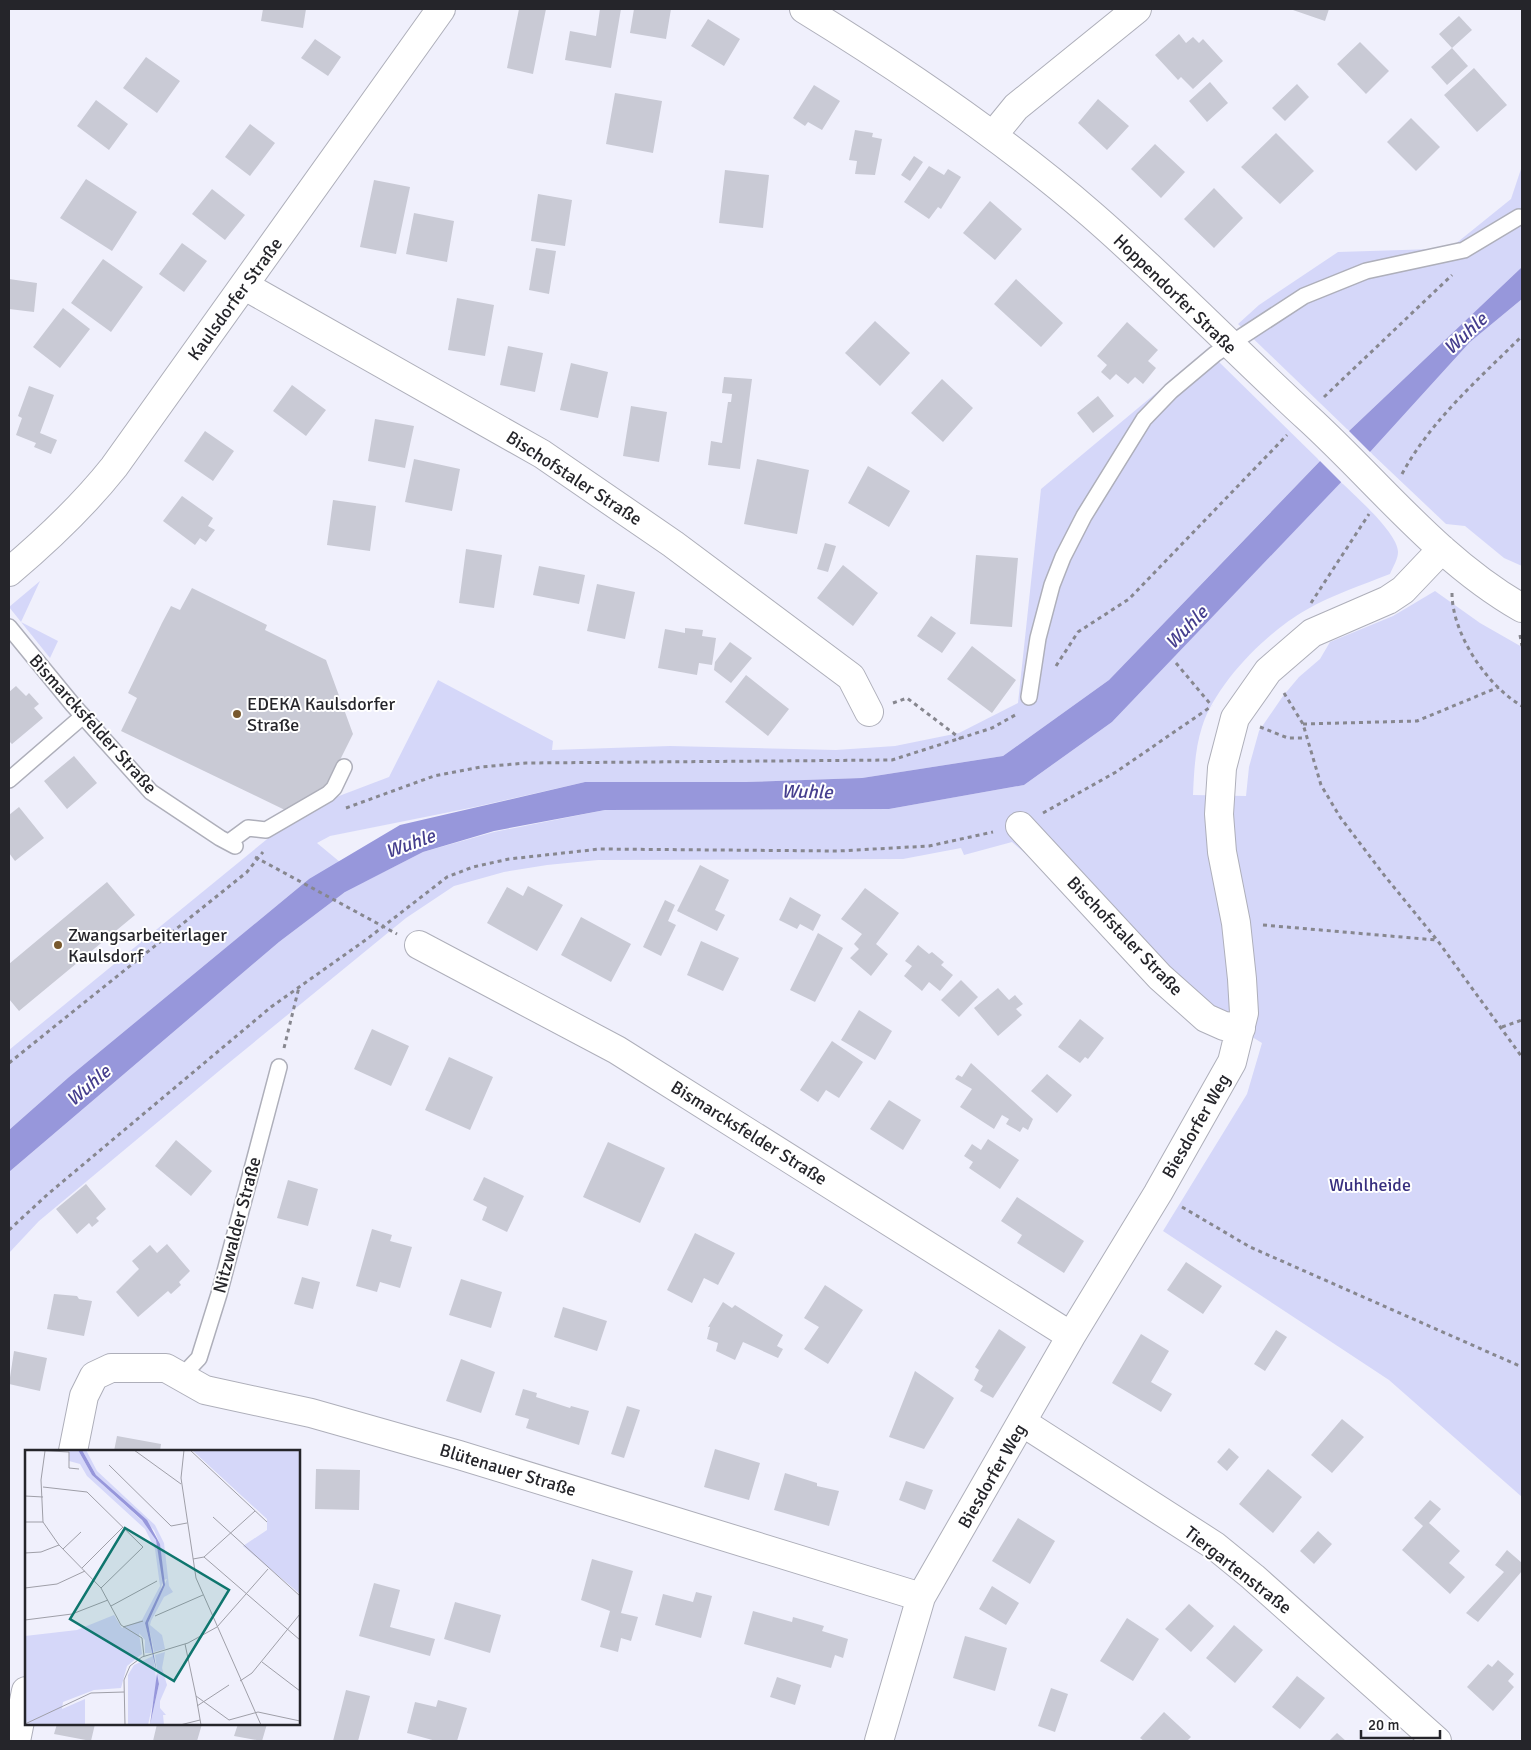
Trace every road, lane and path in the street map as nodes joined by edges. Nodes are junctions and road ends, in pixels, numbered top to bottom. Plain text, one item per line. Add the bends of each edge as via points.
1 (442, 9) edge
2 (804, 9) edge
3 (1137, 9) edge
4 (994, 134) junction
5 (1519, 217) dead end
6 (1456, 271) dead end
7 (245, 286) junction
8 (1522, 336) edge
9 (1230, 346) junction
10 (1308, 415) junction
11 (1385, 492) junction
12 (1442, 549) junction
13 (9, 572) edge
14 (1452, 590) dead end
15 (1308, 608) dead end
16 (1522, 608) edge
17 (9, 627) edge
18 (1520, 635) dead end
19 (1522, 646) edge
20 (1176, 663) dead end
21 (1268, 671) junction
22 (1499, 687) junction
23 (1029, 697) junction
24 (1212, 706) junction
25 (1522, 706) edge
26 (1218, 709) dead end
27 (869, 712) joint
28 (83, 716) junction
29 (1303, 724) junction
30 (960, 740) junction
31 (344, 767) dead end
32 (9, 780) edge
33 (341, 810) dead end
34 (1020, 826) junction
35 (266, 849) dead end
36 (256, 858) junction
37 (1236, 922) junction
38 (382, 927) junction
39 (1437, 940) junction
40 (419, 945) dead end
41 (299, 986) junction
42 (1522, 1020) edge
43 (1502, 1027) junction
44 (1241, 1028) junction
45 (1522, 1057) edge
46 (9, 1063) edge
47 (279, 1067) joint
48 (1158, 1192) junction
49 (9, 1230) edge
50 (1071, 1336) junction
51 (1522, 1367) edge
52 (181, 1377) junction
53 (1022, 1422) junction
54 (74, 1450) edge
55 (921, 1598) junction
56 (25, 1696) edge
57 (16, 1741) edge
58 (879, 1741) edge
59 (1436, 1741) edge

1 - 7 street, Kaulsdorfer Straße
2 - 4 street, Hoppendorfer Straße
3 - 4 street via 1016,107
4 - 9 street, Hoppendorfer Straße via 1092,214
5 - 9 lane via 1464,250 1401,262 1340,280 1304,296
6 - 10 path
7 - 13 street, Kaulsdorfer Straße via 94,492
7 - 27 street, Bischofstaler Straße via 542,454 595,488 851,677
8 - 11 path via 1417,446
9 - 10 street, Hoppendorfer Straße
9 - 23 lane via 1171,391 1144,419 1084,516 1052,585 1038,638
10 - 11 street, Hoppendorfer Straße
10 - 23 path via 1129,599 1078,632 1040,690
11 - 12 street, Hoppendorfer Straße
11 - 15 path
12 - 16 street, Hoppendorfer Straße via 1504,598
12 - 21 street, Biesdorfer Weg via 1403,590 1388,600 1312,633
14 - 22 path via 1454,620 1464,642
17 - 28 lane, Bismarcksfelder Straße
18 - 19 path
20 - 24 path
21 - 29 path
21 - 37 street, Biesdorfer Weg via 1235,718 1222,774 1218,814
22 - 25 path
22 - 29 path via 1417,721
23 - 30 path via 1022,711 992,728
24 - 26 path
24 - 34 path via 1116,772
27 - 30 path via 907,698
28 - 31 lane, Bismarcksfelder Straße via 151,792 232,844 248,828 266,830 328,794
28 - 32 lane
29 - 39 path via 1321,785 1340,817
30 - 33 path via 892,760 526,762 481,767 434,776
34 - 38 path via 920,846 838,851 600,850 509,859 447,877
34 - 44 street, Bischofstaler Straße via 1160,977 1206,1018 1224,1026
35 - 36 path
36 - 38 path
36 - 46 path via 247,872
37 - 39 path
37 - 44 street, Biesdorfer Weg via 1244,1013
38 - 41 path
39 - 43 path
40 - 50 street, Bismarcksfelder Straße via 617,1050
41 - 47 path
41 - 49 path
42 - 43 path
43 - 45 path
44 - 48 street, Biesdorfer Weg via 1232,1062 1219,1088
47 - 52 lane, Nitzwalder Straße via 199,1358
48 - 50 street, Biesdorfer Weg
48 - 51 path via 1250,1247
50 - 53 street, Biesdorfer Weg
52 - 54 street, Blütenauer Straße via 166,1368 130,1367 111,1368 94,1376 84,1396
52 - 55 street, Blütenauer Straße via 205,1390 311,1413 459,1455
53 - 55 street, Biesdorfer Weg
53 - 59 street, Tiergartenstraße via 1215,1546
55 - 58 street, Biesdorfer Weg
56 - 57 street

